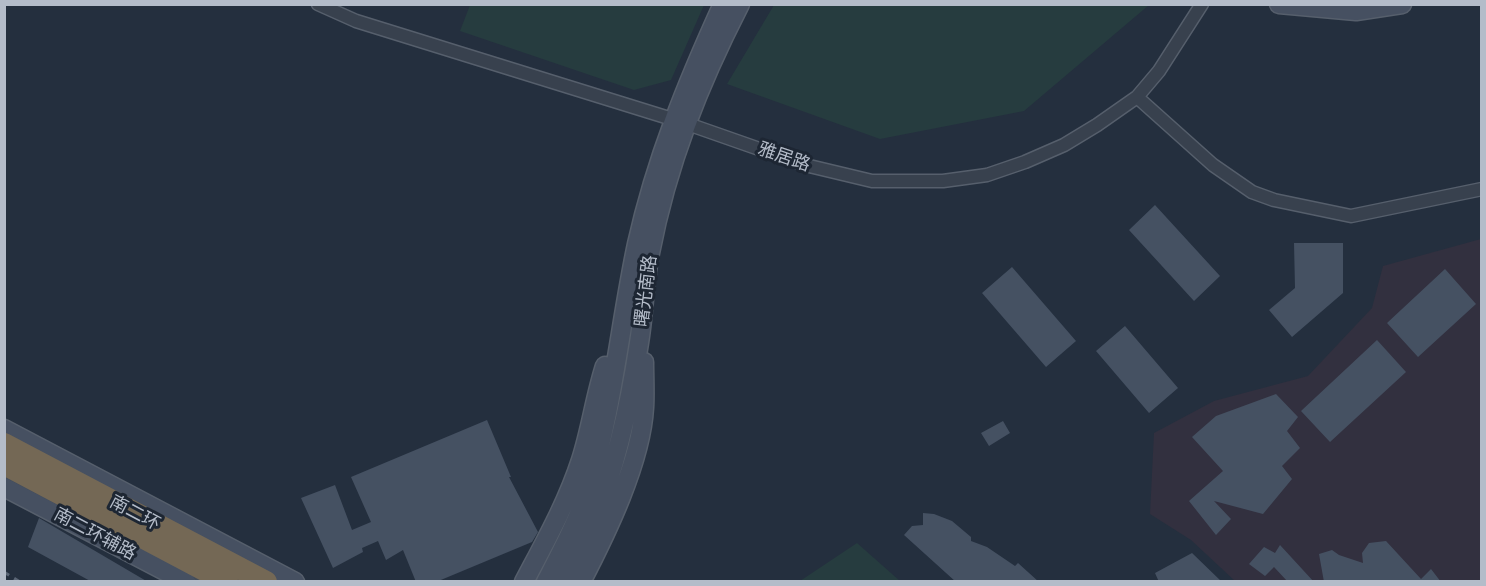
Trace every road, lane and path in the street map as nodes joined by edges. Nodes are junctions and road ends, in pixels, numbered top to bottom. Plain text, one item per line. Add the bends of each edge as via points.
1 (318, 4) edge
2 (723, 4) edge
3 (740, 4) edge
4 (1202, 4) edge
5 (1279, 4) edge
6 (1402, 4) edge
7 (1137, 97) junction
8 (679, 121) junction
9 (1482, 189) edge
10 (626, 305) junction
11 (644, 310) junction
12 (4, 429) edge
13 (4, 444) edge
14 (4, 464) edge
15 (4, 487) edge
16 (186, 582) edge
17 (227, 582) edge
18 (266, 582) edge
19 (295, 582) edge
20 (524, 582) edge
21 (546, 582) edge
22 (564, 582) edge
23 (581, 582) edge

1 - 8 street, 雅居路 via 356,21
2 - 8 main road, 曙光南路
3 - 8 main road, 曙光南路
4 - 7 street, 雅居路 via 1159,71
5 - 6 main road via 1356,11
7 - 8 street, 雅居路 via 1064,145 1025,162 987,175 943,181 872,181 841,175
7 - 9 street via 1213,165 1252,192 1274,200 1352,216
8 - 10 main road, 曙光南路 via 648,201
8 - 11 main road, 曙光南路 via 646,278
10 - 20 main road via 596,394 580,463 557,519
10 - 21 main road, 曙光南路 via 589,485
11 - 22 main road, 曙光南路 via 620,440 595,518
11 - 23 main road via 645,409 641,427 622,494
12 - 19 main road
13 - 18 highway, 南二环
14 - 17 highway, 南二环
15 - 16 main road, 南二环辅路

